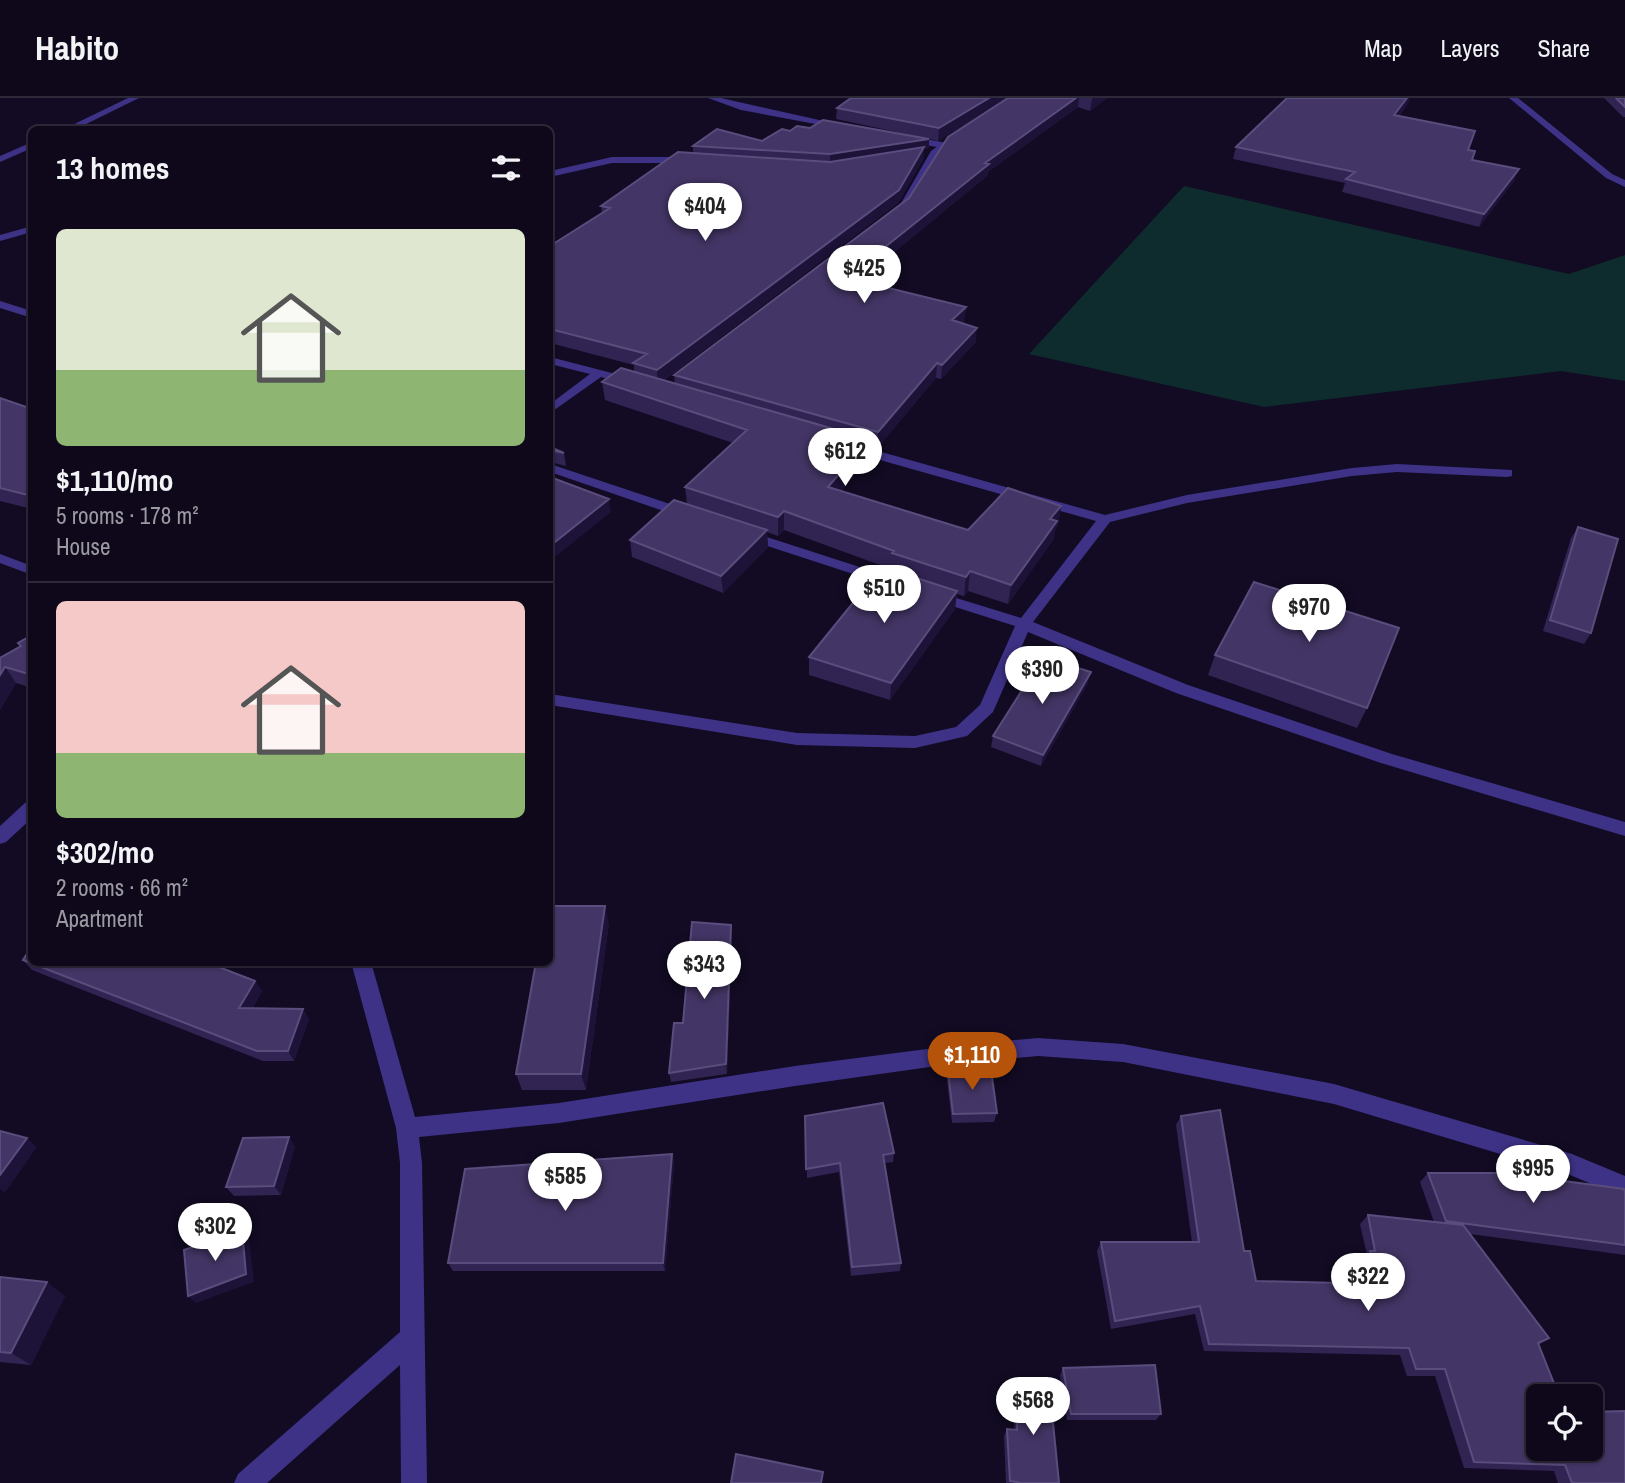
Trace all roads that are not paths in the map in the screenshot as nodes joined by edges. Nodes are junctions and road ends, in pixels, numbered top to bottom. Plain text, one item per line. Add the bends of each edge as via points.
1 (135, 98) edge
2 (712, 98) edge
3 (1513, 98) edge
4 (974, 125) edge
5 (75, 126) edge
6 (848, 128) edge
7 (902, 138) edge
8 (28, 147) edge
9 (933, 151) junction
10 (0, 159) edge
11 (697, 160) edge
12 (553, 173) edge
13 (1625, 184) edge
14 (882, 224) edge
15 (28, 230) edge
16 (0, 238) edge
17 (0, 304) edge
18 (28, 314) edge
19 (553, 362) edge
20 (599, 373) junction
21 (649, 387) edge
22 (553, 407) edge
23 (827, 440) edge
24 (553, 469) edge
25 (1507, 473) dead end
26 (1105, 519) junction
27 (707, 521) edge
28 (734, 530) edge
29 (0, 558) edge
30 (28, 569) edge
31 (1024, 624) junction
32 (553, 700) edge
33 (28, 811) edge
34 (1625, 829) edge
35 (0, 837) edge
36 (362, 966) edge
37 (407, 1128) junction
38 (1625, 1187) edge
39 (411, 1339) junction
40 (247, 1483) edge
41 (414, 1483) edge

1 - 5 street
2 - 6 street
3 - 13 street
4 - 9 street
7 - 9 street
8 - 10 street
9 - 14 street via 904,207
11 - 12 street via 612,160
15 - 16 street
17 - 18 street
19 - 20 street
20 - 21 street
20 - 22 street
23 - 26 street
24 - 27 street
25 - 26 street via 1397,468 1352,472 1187,499
26 - 31 street
28 - 31 street
29 - 30 street
31 - 32 street via 987,708 961,732 915,742 797,739
31 - 34 street via 1220,702 1387,759
33 - 35 street
36 - 37 street
37 - 38 street via 1038,1047 1123,1053 1334,1094 1572,1165
37 - 39 street
39 - 40 street
39 - 41 street

